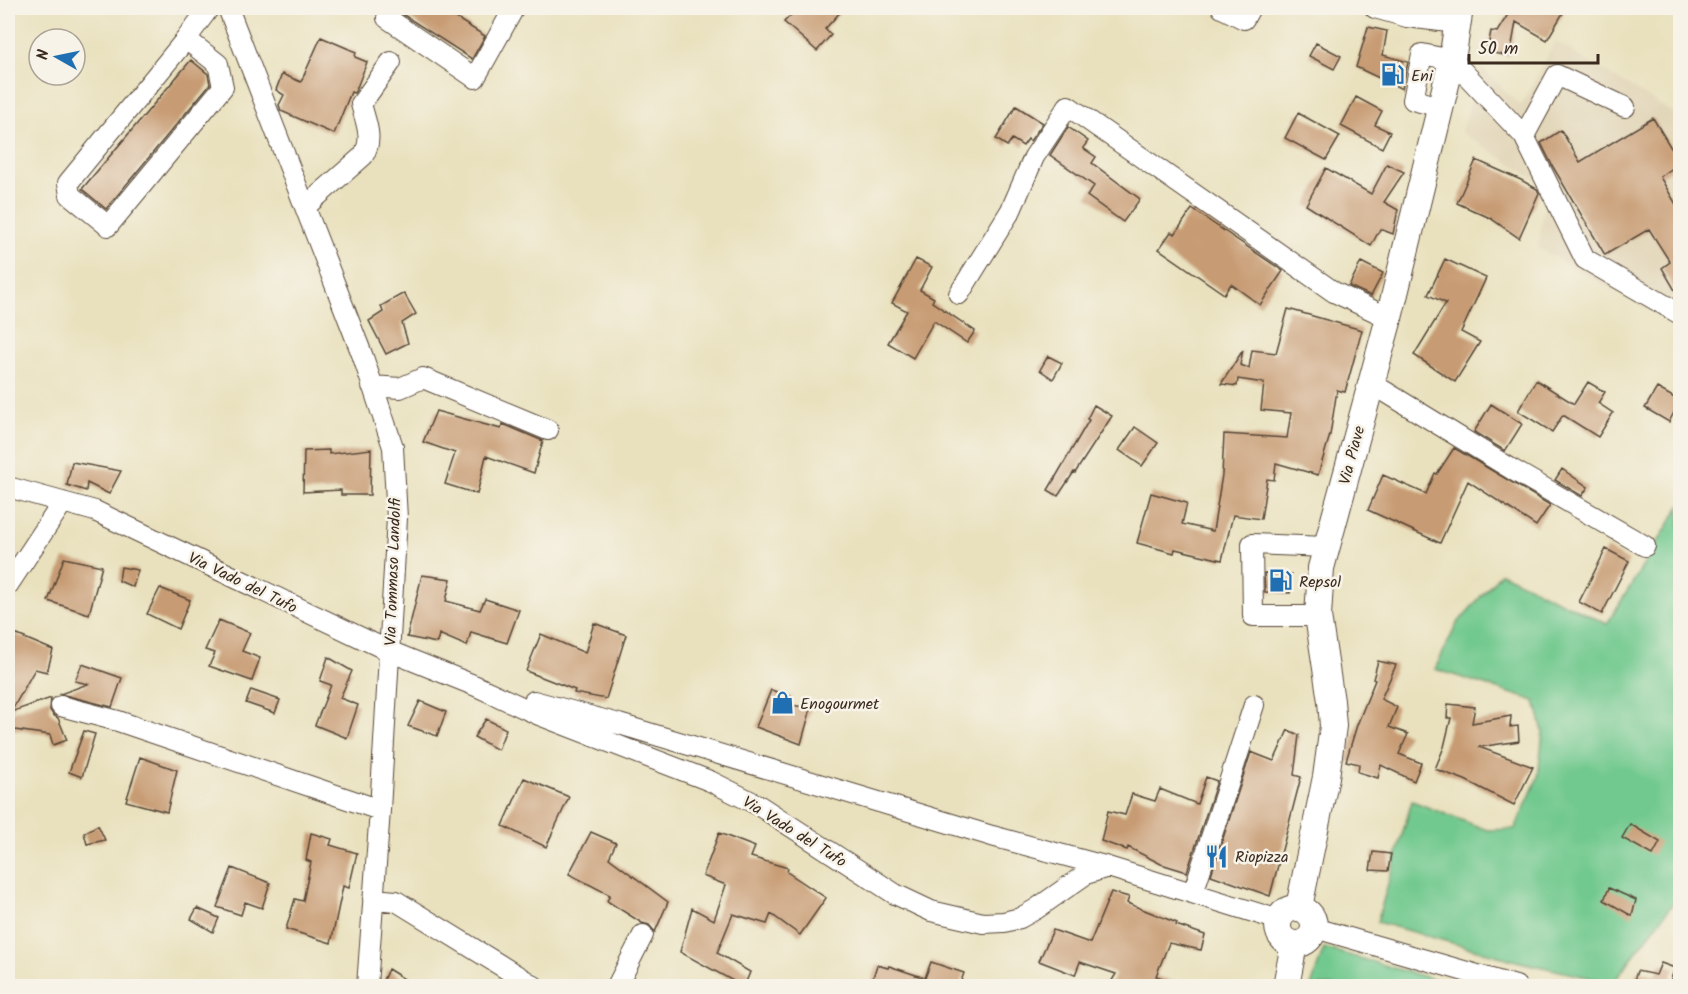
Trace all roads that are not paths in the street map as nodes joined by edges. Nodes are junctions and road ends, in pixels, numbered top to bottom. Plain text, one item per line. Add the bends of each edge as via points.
1 (209, 8) edge
2 (228, 8) edge
3 (392, 8) edge
4 (514, 8) edge
5 (1222, 8) edge
6 (1250, 8) edge
7 (1376, 8) edge
8 (1459, 15) edge
9 (186, 39) junction
10 (1452, 60) junction
11 (391, 62) dead end
12 (1625, 107) dead end
13 (1524, 136) junction
14 (304, 207) junction
15 (959, 294) dead end
16 (1680, 314) edge
17 (1389, 318) junction
18 (1371, 383) junction
19 (372, 386) junction
20 (548, 429) dead end
21 (8, 487) edge
22 (63, 502) junction
23 (1645, 546) dead end
24 (1326, 547) junction
25 (8, 585) edge
26 (1318, 616) junction
27 (389, 651) junction
28 (476, 686) junction
29 (1254, 705) dead end
30 (61, 706) dead end
31 (380, 810) junction
32 (1108, 867) junction
33 (1193, 893) junction
34 (373, 900) junction
35 (1289, 914) junction
36 (1315, 928) junction
37 (643, 934) dead end
38 (1294, 944) junction
39 (367, 987) edge
40 (534, 987) edge
41 (617, 987) edge
42 (1286, 987) edge
43 (1516, 987) edge

1 - 9 street
2 - 14 street, Via Tommaso Landolfi
3 - 4 street via 387,18 475,78
5 - 6 street via 1244,19
7 - 8 street via 1407,17
8 - 10 main road, Via Piave
9 - 9 street via 218,64 223,87 108,226 70,195 68,183
10 - 13 street
10 - 17 main road, Via Piave
11 - 14 street via 361,104 370,139 368,148
12 - 13 street via 1557,75
13 - 16 street via 1585,259
14 - 19 street, Via Tommaso Landolfi
15 - 17 street via 1011,210 1034,157 1068,106 1335,292
17 - 18 main road, Via Piave
18 - 23 street
18 - 24 main road, Via Piave
19 - 20 street via 400,388 423,378
19 - 27 street, Via Tommaso Landolfi via 394,459 397,518
21 - 22 street, Via Vado del Tufo
22 - 25 street
22 - 27 street, Via Vado del Tufo via 95,511
24 - 26 main road, Via Piave
24 - 26 street via 1252,544 1253,616
26 - 35 main road, Via Piave via 1333,726 1326,777
27 - 28 street, Via Vado del Tufo
27 - 31 street, Via Tommaso Landolfi
28 - 32 street, Via Vado del Tufo
28 - 32 street, Via Vado del Tufo via 539,715 710,781 758,805 895,894 931,911 983,922 1004,922 1036,909 1086,874
29 - 33 street
30 - 31 street via 118,721
31 - 34 street, Via Tommaso Landolfi
32 - 33 street, Via Vado del Tufo
33 - 35 street, Via Vado del Tufo
34 - 39 street, Via Tommaso Landolfi
34 - 40 street via 396,901
35 - 36 main road via 1309,912
35 - 38 main road via 1278,925 1281,935
36 - 38 main road via 1310,939
36 - 43 street
37 - 41 street
38 - 42 main road

